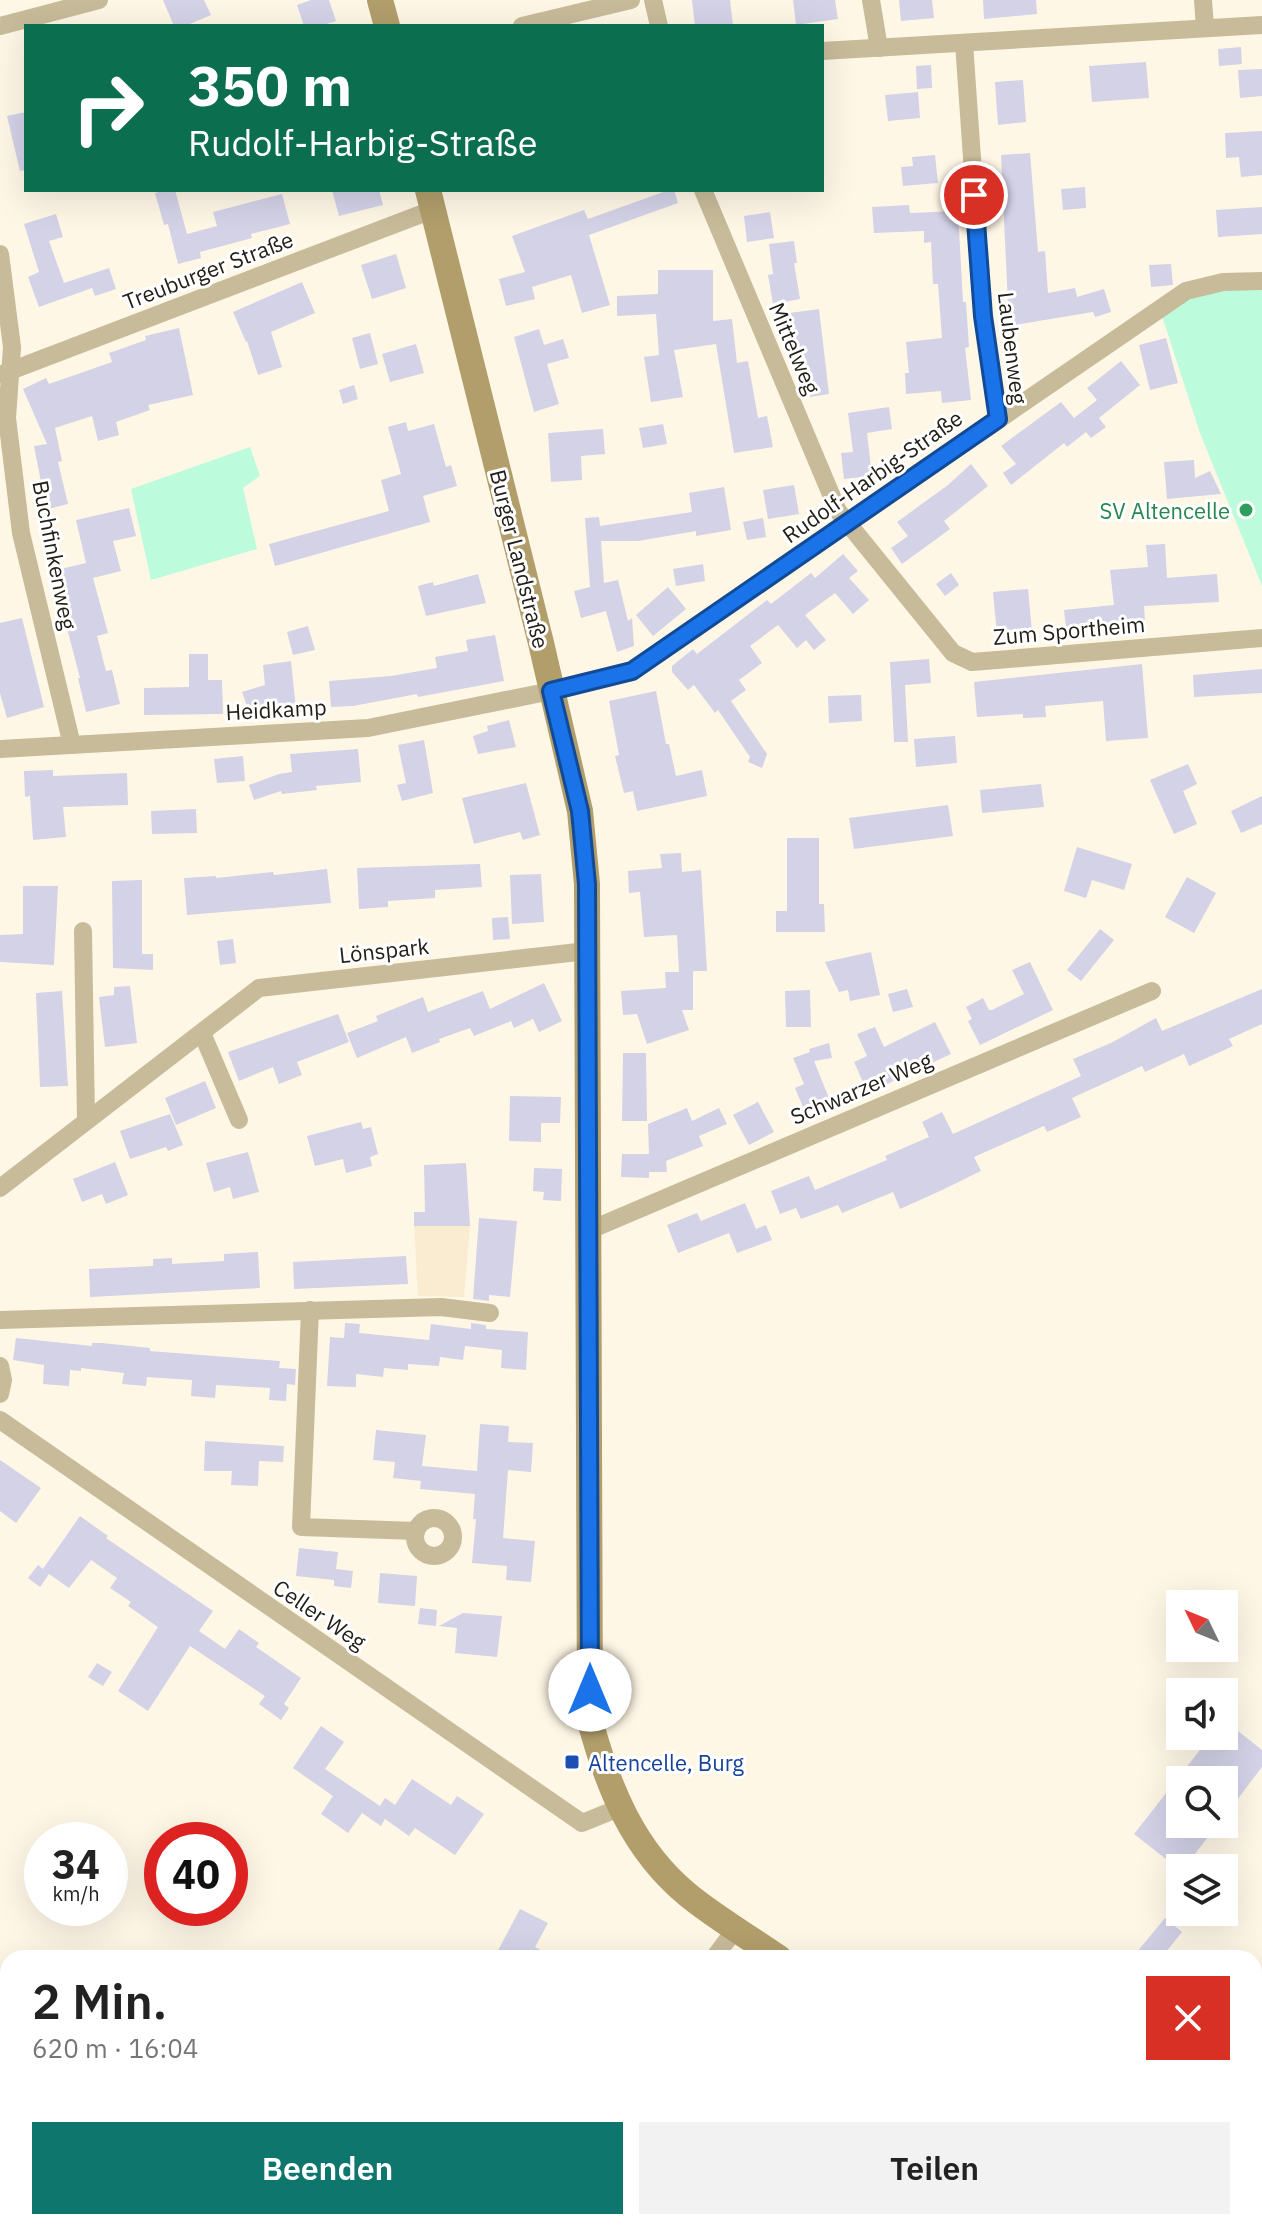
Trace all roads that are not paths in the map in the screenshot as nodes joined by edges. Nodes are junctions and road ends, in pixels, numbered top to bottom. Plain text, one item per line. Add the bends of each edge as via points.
1 (99, 0) edge
2 (380, 0) edge
3 (631, 0) edge
4 (653, 0) edge
5 (871, 0) edge
6 (1203, 0) edge
7 (386, 24) edge
8 (530, 24) edge
9 (659, 24) edge
10 (1262, 25) edge
11 (0, 26) edge
12 (1205, 28) junction
13 (964, 43) junction
14 (879, 48) junction
15 (824, 51) edge
16 (704, 192) edge
17 (430, 200) edge
18 (0, 254) edge
19 (1262, 281) edge
20 (4, 373) edge
21 (998, 419) junction
22 (847, 523) junction
23 (1262, 638) edge
24 (551, 691) junction
25 (72, 745) junction
26 (0, 749) edge
27 (83, 931) dead end
28 (587, 951) junction
29 (1152, 991) dead end
30 (202, 1033) junction
31 (86, 1120) junction
32 (239, 1120) dead end
33 (0, 1188) edge
34 (590, 1230) junction
35 (310, 1310) junction
36 (490, 1313) dead end
37 (0, 1320) edge
38 (0, 1366) edge
39 (0, 1394) edge
40 (0, 1420) edge
41 (416, 1531) dead end
42 (619, 1808) junction
43 (736, 1928) junction
44 (720, 1950) edge
45 (768, 1950) edge

1 - 11 street
2 - 7 street
3 - 8 street
4 - 9 street
5 - 14 street
6 - 12 street
10 - 12 street
12 - 13 street
13 - 14 street
13 - 21 street, Laubenweg via 983,316
14 - 15 street
16 - 22 street, Mittelweg
17 - 20 street, Treuburger Straße
17 - 24 street, Burger Landstraße
18 - 20 street, Buchfinkenweg via 12,347
19 - 21 street, Rudolf-Harbig-Straße via 1223,282 1186,291
20 - 25 street, Buchfinkenweg via 21,533
21 - 22 street, Rudolf-Harbig-Straße
22 - 23 street, Zum Sportheim via 953,653 972,662
22 - 24 street, Rudolf-Harbig-Straße via 632,671
24 - 25 street, Heidkamp via 368,728
24 - 28 street, Burger Landstraße via 580,811
25 - 26 street, Heidkamp
27 - 31 street
28 - 30 street, Lönspark via 259,988
28 - 34 street, Burger Landstraße
29 - 34 street, Schwarzer Weg
30 - 31 street, Lönspark
30 - 32 street
31 - 33 street, Lönspark
34 - 42 street, Burger Landstraße via 590,1721
35 - 36 street via 441,1307
35 - 37 street
35 - 41 street via 301,1527
38 - 39 street
40 - 42 street, Celler Weg via 582,1823
42 - 43 street, Burger Landstraße via 650,1857 687,1894
43 - 44 street
43 - 45 street, Burger Landstraße

